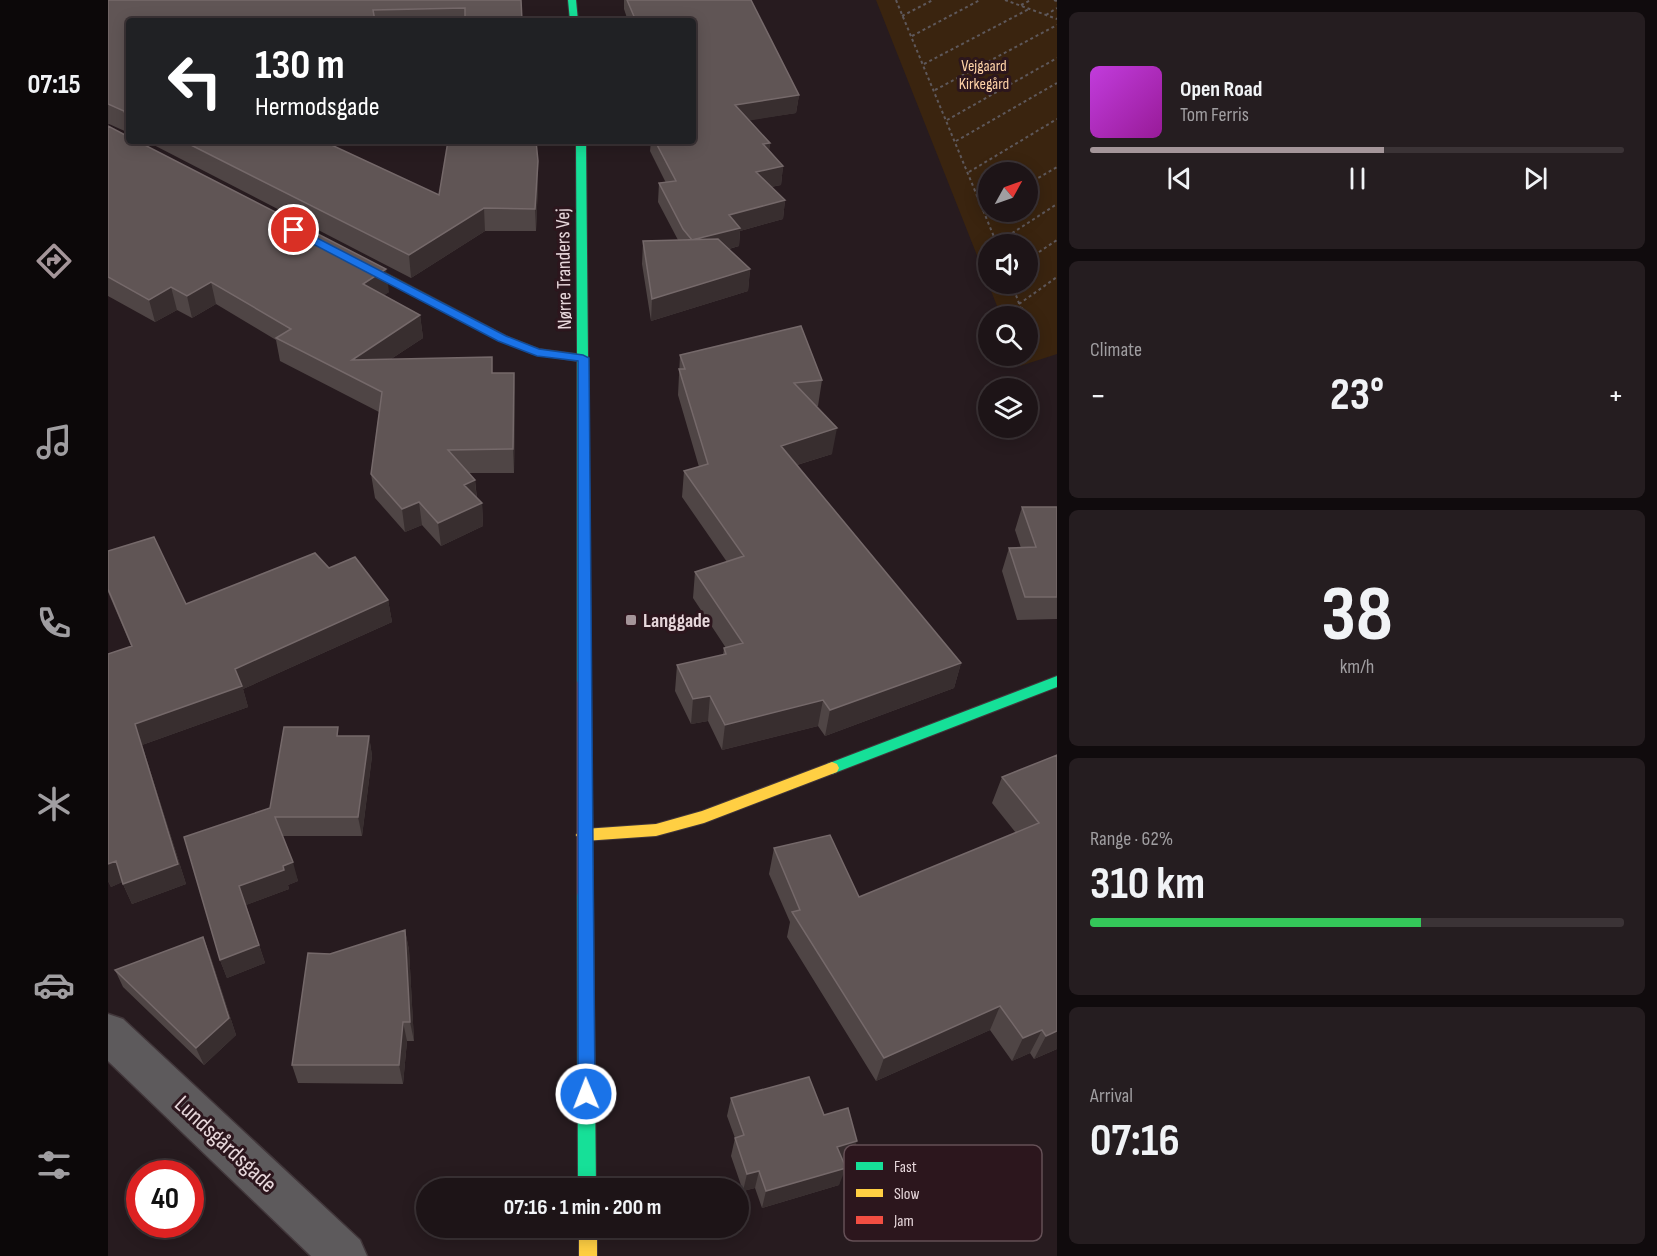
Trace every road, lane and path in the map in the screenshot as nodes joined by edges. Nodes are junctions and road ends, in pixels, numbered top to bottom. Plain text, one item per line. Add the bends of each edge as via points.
1 (572, 0) edge
2 (897, 0) edge
3 (933, 0) edge
4 (980, 0) edge
5 (1005, 0) edge
6 (1031, 0) edge
7 (1020, 6) junction
8 (1057, 8) edge
9 (1029, 9) junction
10 (1046, 15) junction
11 (902, 16) junction
12 (574, 18) edge
13 (1057, 19) edge
14 (1057, 25) edge
15 (912, 36) junction
16 (1057, 58) edge
17 (923, 64) junction
18 (1057, 83) edge
19 (934, 90) junction
20 (1057, 119) edge
21 (947, 120) junction
22 (956, 141) junction
23 (581, 144) edge
24 (1057, 166) edge
25 (969, 172) junction
26 (1038, 178) edge
27 (978, 190) edge
28 (1057, 204) edge
29 (1012, 234) edge
30 (1057, 240) edge
31 (335, 251) edge
32 (1039, 252) dead end
33 (1057, 277) edge
34 (1016, 294) edge
35 (1019, 304) joint
36 (583, 358) junction
37 (1057, 681) edge
38 (584, 836) junction
39 (108, 1033) edge
40 (587, 1178) edge
41 (588, 1238) edge
42 (344, 1256) edge
43 (588, 1256) edge

1 - 12 street
2 - 11 path
3 - 11 path
4 - 15 path
5 - 7 path
6 - 7 path
7 - 9 path
8 - 10 path
9 - 10 path
9 - 17 path
10 - 13 path
11 - 15 path
14 - 19 path
15 - 17 path
16 - 21 path
17 - 19 path
18 - 22 path
19 - 21 path
20 - 25 path
21 - 22 path
22 - 25 path
23 - 36 street, Nørre Tranders Vej
24 - 26 path
25 - 27 path
28 - 29 path
30 - 32 path
31 - 36 street via 502,339 537,352
33 - 35 path
34 - 35 path
36 - 38 street, Nørre Tranders Vej
37 - 38 street via 704,817 656,830
38 - 40 street, Nørre Tranders Vej
39 - 42 street, Lundsgårdsgade
41 - 43 street

